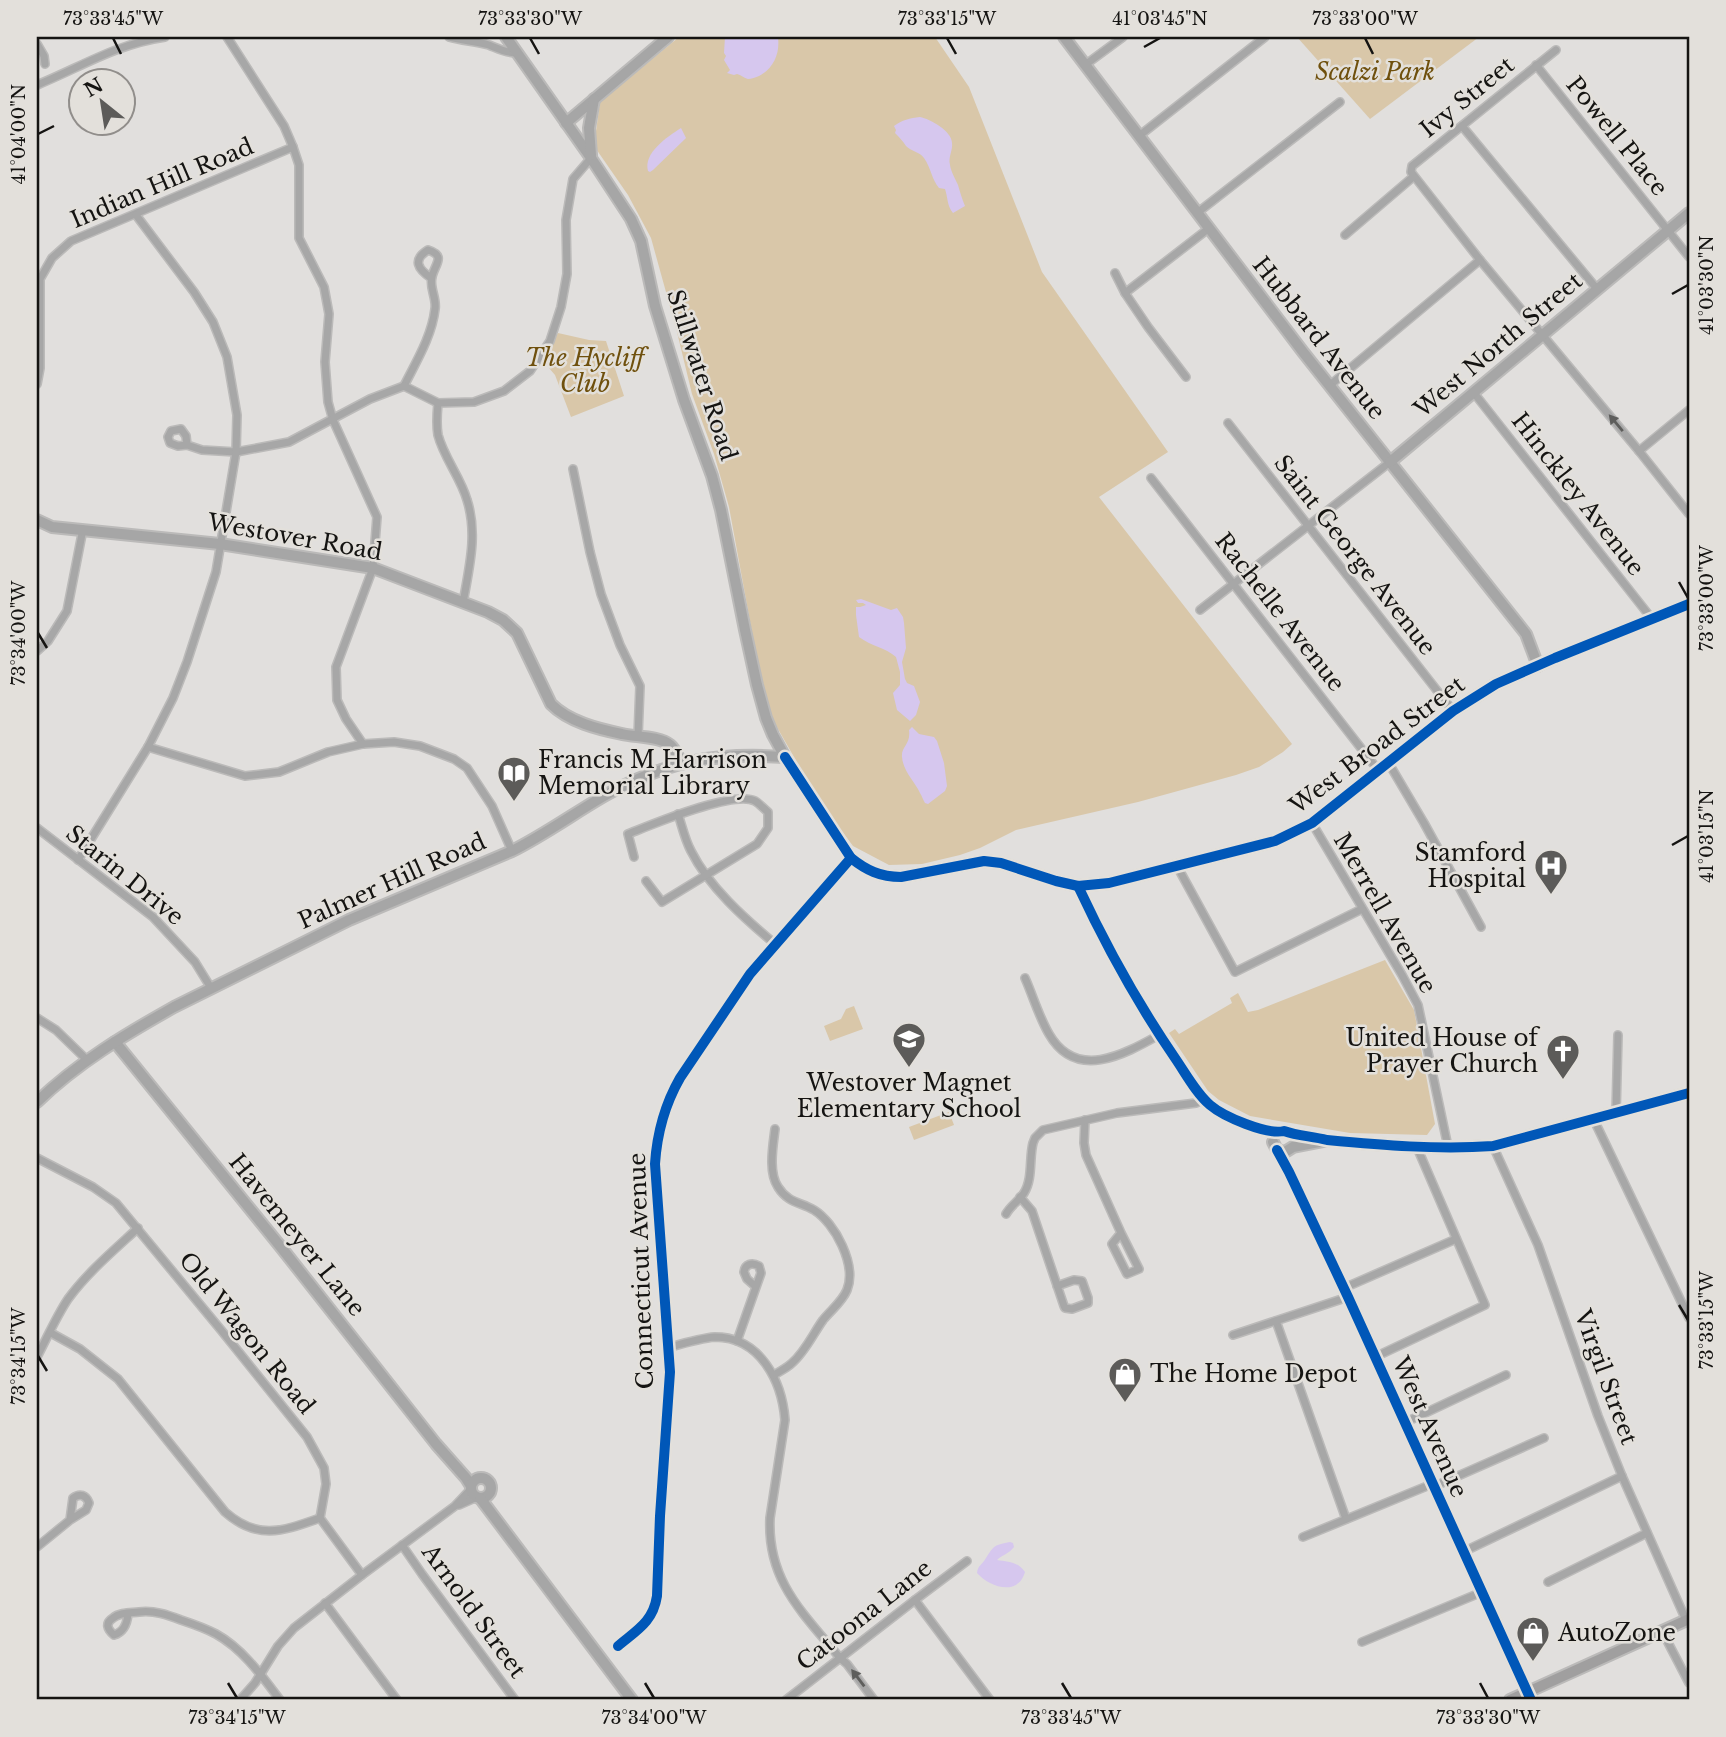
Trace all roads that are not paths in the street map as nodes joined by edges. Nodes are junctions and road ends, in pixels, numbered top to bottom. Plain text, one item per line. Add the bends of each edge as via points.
1 (163, 37) edge
2 (227, 37) edge
3 (449, 37) edge
4 (494, 37) edge
5 (506, 37) edge
6 (668, 37) edge
7 (1064, 37) edge
8 (1123, 37) edge
9 (1265, 37) edge
10 (37, 44) edge
11 (488, 44) junction
12 (1556, 50) dead end
13 (517, 53) junction
14 (45, 64) dead end
15 (1085, 65) junction
16 (1536, 65) junction
17 (37, 85) edge
18 (594, 99) junction
19 (1340, 102) dead end
20 (566, 123) junction
21 (1462, 126) junction
22 (1139, 136) junction
23 (293, 147) junction
24 (591, 158) junction
25 (1413, 177) junction
26 (1197, 213) junction
27 (1689, 213) edge
28 (136, 215) junction
29 (1208, 229) junction
30 (1668, 231) junction
31 (1345, 235) dead end
32 (1689, 257) edge
33 (1480, 260) junction
34 (1115, 273) dead end
35 (431, 278) dead end
36 (1597, 289) junction
37 (1125, 293) junction
38 (1543, 335) junction
39 (1186, 377) dead end
40 (37, 384) edge
41 (404, 386) junction
42 (1329, 386) junction
43 (1474, 393) junction
44 (438, 402) junction
45 (1689, 411) edge
46 (333, 420) junction
47 (1227, 423) dead end
48 (187, 445) dead end
49 (1639, 451) junction
50 (236, 452) junction
51 (1390, 462) junction
52 (573, 469) dead end
53 (1151, 478) dead end
54 (1688, 511) edge
55 (37, 520) edge
56 (1308, 526) junction
57 (83, 529) junction
58 (220, 544) junction
59 (373, 568) junction
60 (1234, 584) junction
61 (463, 603) junction
62 (1689, 604) edge
63 (1200, 610) dead end
64 (1652, 619) junction
65 (37, 651) edge
66 (1538, 666) junction
67 (1453, 711) junction
68 (638, 736) junction
69 (363, 744) junction
70 (148, 747) junction
71 (785, 757) junction
72 (1388, 762) junction
73 (682, 763) junction
74 (1378, 770) junction
75 (678, 814) junction
76 (1312, 823) junction
77 (37, 828) edge
78 (512, 851) junction
79 (634, 857) dead end
80 (850, 858) junction
81 (78, 860) junction
82 (1177, 866) junction
83 (707, 875) junction
84 (646, 881) dead end
85 (1078, 886) junction
86 (1362, 909) junction
87 (1481, 927) dead end
88 (775, 944) junction
89 (1025, 978) dead end
90 (211, 988) junction
91 (37, 1018) edge
92 (1159, 1035) junction
93 (1618, 1035) dead end
94 (115, 1042) junction
95 (88, 1061) junction
96 (1689, 1092) edge
97 (1204, 1099) junction
98 (37, 1102) edge
99 (1616, 1114) junction
100 (1085, 1120) junction
101 (1594, 1120) junction
102 (775, 1129) dead end
103 (1276, 1142) junction
104 (1291, 1144) junction
105 (1420, 1146) junction
106 (1493, 1146) junction
107 (1448, 1147) junction
108 (37, 1158) edge
109 (1289, 1172) junction
110 (1020, 1197) junction
111 (1006, 1214) dead end
112 (138, 1228) junction
113 (1121, 1233) junction
114 (1456, 1239) junction
115 (1057, 1286) junction
116 (756, 1287) dead end
117 (1346, 1293) junction
118 (1689, 1318) edge
119 (1276, 1321) junction
120 (51, 1333) junction
121 (1233, 1335) dead end
122 (737, 1341) junction
123 (667, 1348) junction
124 (37, 1357) edge
125 (1375, 1357) junction
126 (774, 1375) junction
127 (1506, 1375) dead end
128 (1404, 1423) junction
129 (1544, 1438) dead end
130 (446, 1455) junction
131 (1622, 1476) junction
132 (480, 1478) junction
133 (1433, 1485) junction
134 (491, 1491) junction
135 (474, 1492) junction
136 (320, 1518) junction
137 (70, 1520) dead end
138 (1346, 1520) junction
139 (503, 1529) junction
140 (1647, 1533) junction
141 (1304, 1537) dead end
142 (402, 1545) junction
143 (37, 1548) edge
144 (1463, 1552) junction
145 (967, 1562) dead end
146 (362, 1575) junction
147 (1548, 1582) dead end
148 (1482, 1592) junction
149 (915, 1600) junction
150 (325, 1603) junction
151 (128, 1614) dead end
152 (1688, 1620) edge
153 (1662, 1632) junction
154 (1362, 1642) dead end
155 (618, 1646) dead end
156 (840, 1658) junction
157 (261, 1674) junction
158 (1689, 1684) edge
159 (1530, 1696) edge
160 (240, 1700) edge
161 (280, 1700) edge
162 (397, 1700) edge
163 (515, 1700) edge
164 (632, 1700) edge
165 (786, 1700) edge
166 (874, 1700) edge
167 (990, 1700) edge
168 (1510, 1700) edge

1 - 17 street via 107,52
2 - 23 street
3 - 11 street
4 - 11 street
5 - 13 main road, Stillwater Road
6 - 18 main road
7 - 15 main road, Hubbard Avenue
8 - 15 street
9 - 22 street
10 - 14 street
11 - 13 street
12 - 16 street, Ivy Street
13 - 20 main road, Stillwater Road
15 - 22 main road, Hubbard Avenue
16 - 21 street, Ivy Street
16 - 30 street, Powell Place
18 - 20 main road
18 - 24 main road via 589,128
19 - 26 street
20 - 24 main road, Stillwater Road
21 - 25 street, Ivy Street via 1412,166
21 - 36 street
22 - 26 main road, Hubbard Avenue
23 - 28 street, Indian Hill Road
23 - 46 street via 299,165 299,238 324,287 329,314 325,362
24 - 44 street via 573,179 566,220 567,274 550,341 530,371 504,391 474,402
24 - 71 main road, Stillwater Road via 641,241 655,306 723,516 757,685 769,726
25 - 31 street
25 - 33 street
26 - 29 main road, Hubbard Avenue
27 - 30 main road, West North Street
28 - 40 street, Indian Hill Road via 71,242 46,268 40,279
28 - 50 street via 214,322 227,357 237,415
29 - 37 street
29 - 42 main road, Hubbard Avenue
30 - 32 street, Powell Place
30 - 36 main road, West North Street
33 - 38 street
33 - 42 street
34 - 37 street
35 - 41 street via 436,305 433,325
36 - 38 main road, West North Street
37 - 39 street
38 - 43 main road, West North Street
49 -> 38 street
41 - 44 street
41 - 46 street via 370,398
42 - 51 main road, Hubbard Avenue
43 - 51 main road, West North Street
43 - 64 street, Hinckley Avenue
44 - 61 street via 439,438 471,514 473,547
45 - 49 street
46 - 50 street via 289,442
46 - 59 street via 377,517
47 - 56 street, Saint George Avenue
48 - 50 street
49 - 54 street
50 - 58 street
51 - 56 street, West North Street
51 - 66 main road, Hubbard Avenue via 1526,634
52 - 68 street via 601,594 640,686
53 - 60 street, Rachelle Avenue
55 - 57 main road, Westover Road via 52,527
56 - 60 street, West North Street
56 - 67 street, Saint George Avenue
57 - 58 main road, Westover Road
57 - 65 street via 67,611
58 - 59 main road, Westover Road
58 - 70 street via 187,662
59 - 61 main road, Westover Road
59 - 69 street via 336,667 337,700
60 - 63 street, West North Street
60 - 74 street, Rachelle Avenue
61 - 68 main road, Westover Road via 496,616 517,633 559,712
62 - 64 main road, West Broad Street
64 - 66 main road, West Broad Street
66 - 67 main road, West Broad Street via 1496,684
67 - 72 main road, West Broad Street
68 - 73 main road, Westover Road via 669,744
69 - 70 street via 279,772 245,776
69 - 78 street via 420,746 467,768 492,806
70 - 81 street
71 - 73 main road, Palmer Hill Road via 732,755
71 - 80 main road, Stillwater Road
72 - 74 main road, West Broad Street
72 - 87 street
73 - 78 main road, Palmer Hill Road via 625,785
74 - 76 main road, West Broad Street
75 - 79 street via 628,834
75 - 83 street via 691,851
75 - 83 street via 733,800 754,800 768,812 768,828 757,844
76 - 82 main road, West Broad Street via 1275,841
76 - 86 street, Merrell Avenue
77 - 81 street, Starin Drive
78 - 90 main road, Palmer Hill Road via 349,920
80 - 85 main road via 888,877 984,861
80 - 88 street, Connecticut Avenue
81 - 90 street, Starin Drive via 153,917 195,962
82 - 85 main road, West Broad Street
82 - 86 street via 1235,972
83 - 84 street via 662,902
83 - 88 street
85 - 92 main road
86 - 107 street, Merrell Avenue via 1418,1005
88 - 123 street, Connecticut Avenue via 694,1055 672,1091 660,1124 655,1164
89 - 92 street via 1048,1033 1061,1051 1077,1059 1107,1059
90 - 94 main road, Palmer Hill Road
91 - 95 street
92 - 97 main road
93 - 99 street
94 - 95 main road, Palmer Hill Road
94 - 130 main road, Havemeyer Lane
95 - 98 main road, Palmer Hill Road
96 - 99 main road
97 - 100 street
97 - 103 main road
99 - 101 main road
100 - 110 street via 1039,1133
100 - 113 street via 1086,1155
101 - 106 main road
101 - 118 street
102 - 126 street via 776,1185 786,1198 825,1219 838,1236 850,1274 843,1296 797,1358
103 - 104 main road via 1283,1153
103 - 104 main road via 1284,1131
103 - 109 main road, West Avenue
104 - 105 main road via 1314,1136
104 - 109 main road, West Avenue
105 - 107 main road
105 - 114 street
106 - 107 main road
106 - 131 street, Virgil Street via 1538,1245
108 - 112 street, Old Wagon Road via 104,1194
109 - 117 main road, West Avenue
110 - 111 street
110 - 115 street via 1032,1212
112 - 120 street via 77,1287
112 - 136 street, Old Wagon Road via 316,1451 326,1484
113 - 113 street via 1112,1244 1127,1275 1139,1269
114 - 117 street
114 - 125 street via 1485,1305
115 - 115 street via 1065,1308 1088,1303 1082,1281
116 - 122 street
117 - 119 street
117 - 125 main road, West Avenue
119 - 121 street
119 - 138 street
120 - 124 street
120 - 136 street via 118,1379 236,1521 248,1528 277,1531
122 - 123 street via 714,1337
122 - 126 street via 760,1356
123 - 155 street, Connecticut Avenue via 670,1372 655,1609 650,1619
125 - 128 main road, West Avenue
126 - 156 street via 785,1420 770,1518 771,1550 785,1589
127 - 128 street
128 - 133 main road, West Avenue
129 - 133 street
130 - 132 main road, Havemeyer Lane
130 - 135 main road, Havemeyer Lane
131 - 140 street, Virgil Street
131 - 144 street
132 - 134 main road via 490,1483
132 - 135 main road via 475,1479
133 - 138 street
133 - 144 main road, West Avenue
134 - 135 main road via 486,1496
134 - 139 main road, Havemeyer Lane
135 - 139 main road, Havemeyer Lane
135 - 142 street
136 - 146 street
137 - 143 street
138 - 141 street
139 - 164 main road, Havemeyer Lane
140 - 147 street
140 - 152 street, Virgil Street
142 - 146 street
142 - 163 street, Arnold Street
144 - 148 main road, West Avenue
145 - 149 street, Catoona Lane
146 - 150 street
148 - 154 street
148 - 159 main road, West Avenue
149 - 156 street, Catoona Lane
149 - 167 street
150 - 157 street via 286,1637
150 - 162 street
151 - 157 street via 156,1612 205,1629 232,1645
152 - 153 main road
153 - 158 street
153 - 159 main road
156 - 165 street, Catoona Lane
166 -> 156 street
157 - 160 street
157 - 161 street
159 - 168 main road

